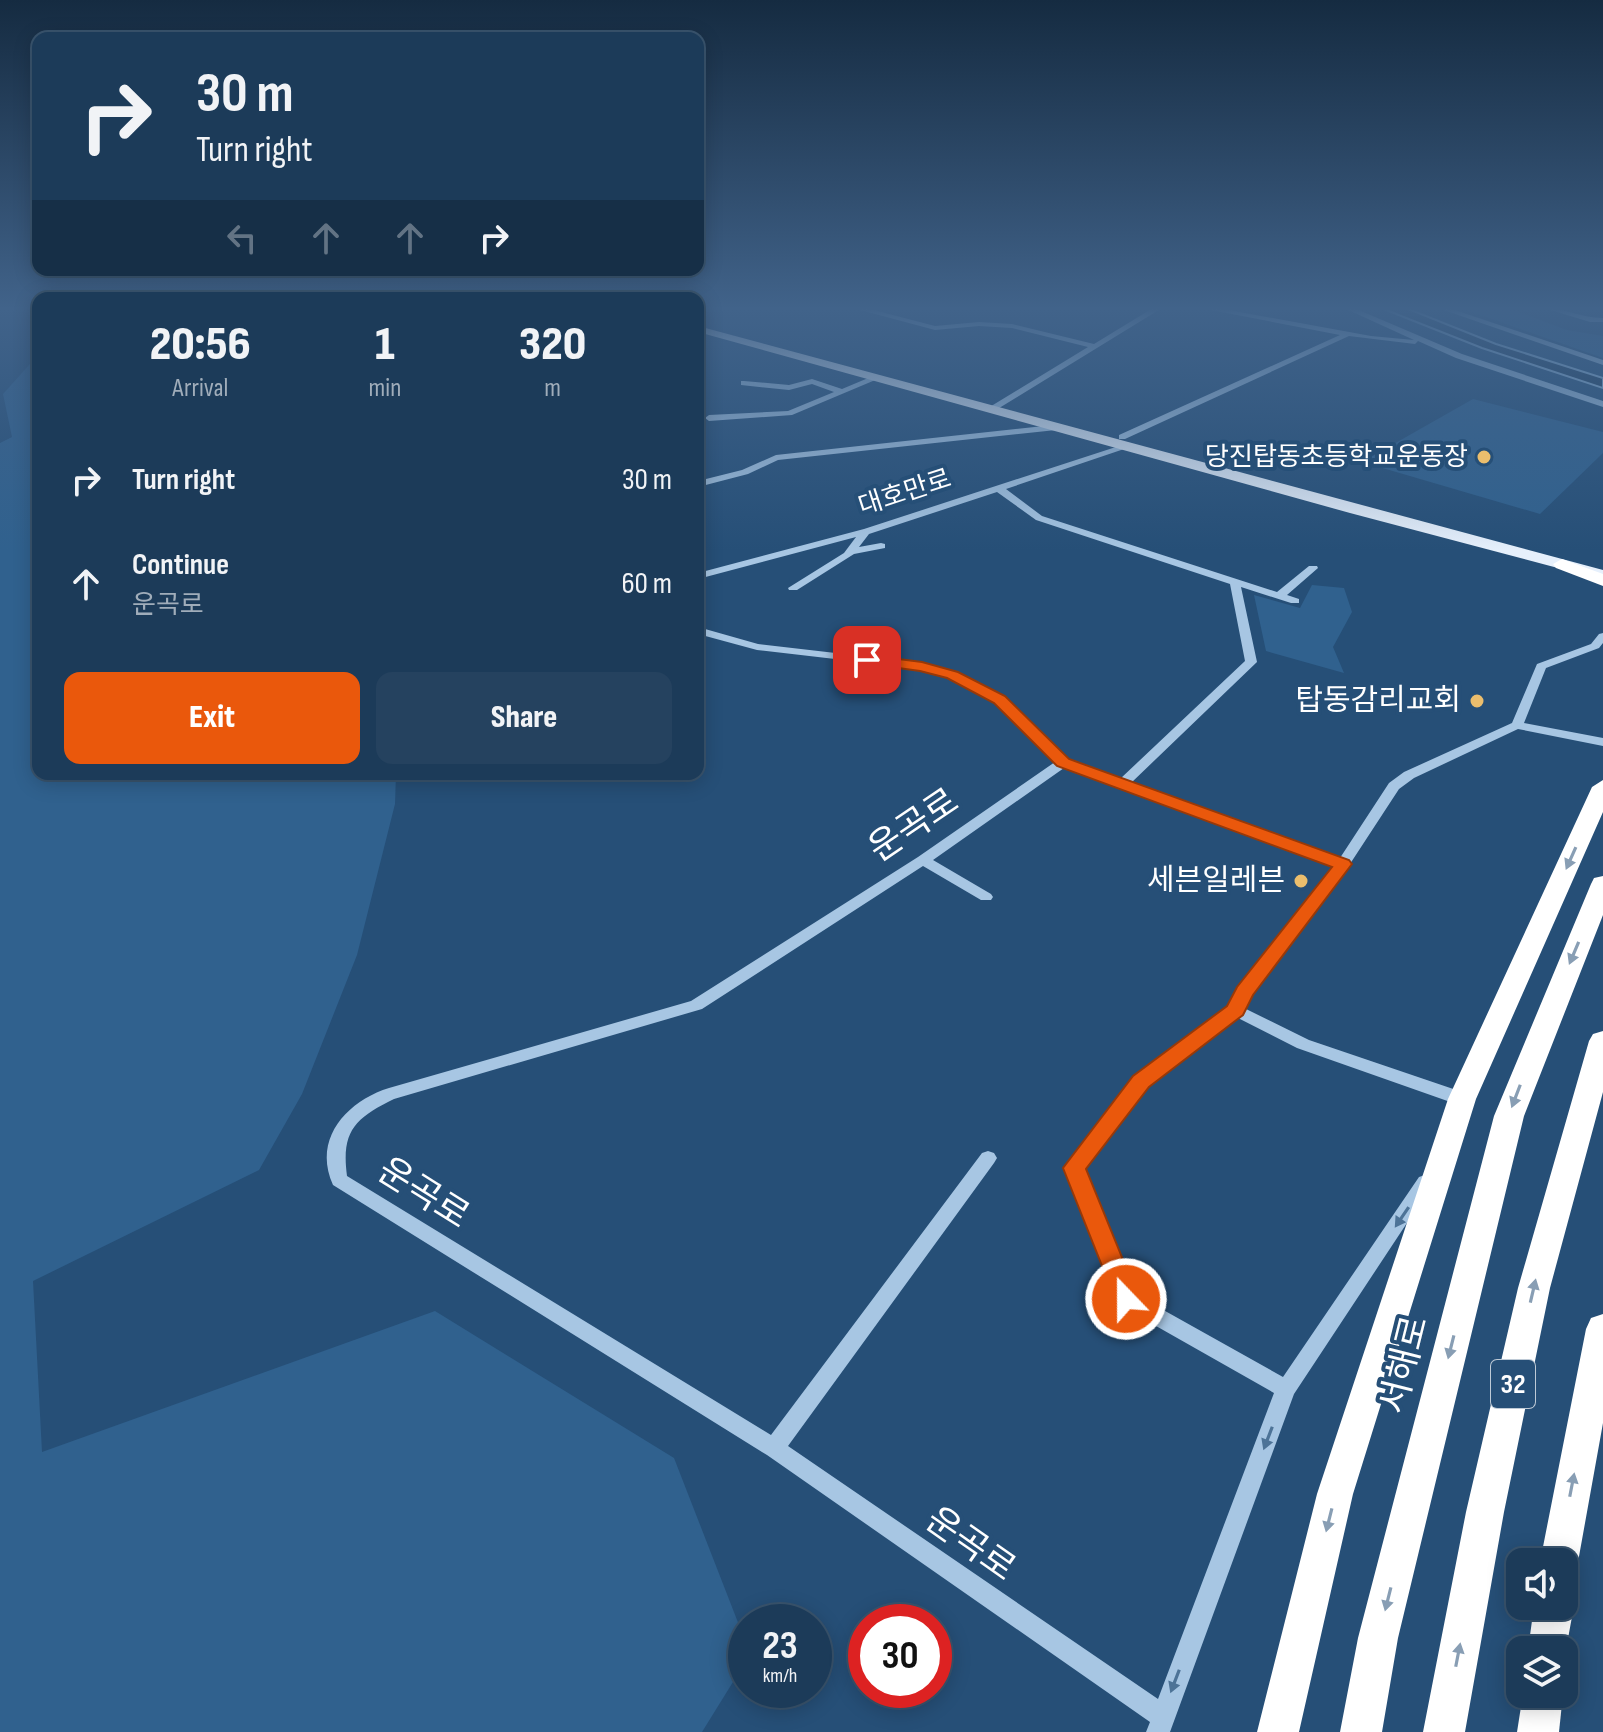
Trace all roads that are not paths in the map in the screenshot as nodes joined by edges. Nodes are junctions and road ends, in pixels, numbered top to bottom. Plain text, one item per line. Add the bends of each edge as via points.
1 (834, 389) edge
2 (846, 389) edge
3 (921, 389) edge
4 (933, 389) edge
5 (1026, 389) edge
6 (1234, 389) edge
7 (1559, 389) edge
8 (840, 391) junction
9 (1603, 404) edge
10 (996, 407) junction
11 (709, 418) dead end
12 (1053, 428) junction
13 (1123, 442) junction
14 (704, 483) edge
15 (998, 488) junction
16 (865, 532) junction
17 (881, 546) dead end
18 (850, 552) junction
19 (1569, 560) junction
20 (1603, 562) edge
21 (1313, 568) dead end
22 (704, 574) edge
23 (1603, 578) edge
24 (1235, 582) junction
25 (793, 588) dead end
26 (1279, 596) junction
27 (1295, 601) dead end
28 (704, 632) edge
29 (1603, 636) edge
30 (1517, 725) junction
31 (1603, 742) edge
32 (1063, 763) junction
33 (1122, 784) junction
34 (1603, 787) edge
35 (923, 860) junction
36 (1343, 864) junction
37 (1603, 884) edge
38 (986, 897) dead end
39 (1235, 1010) junction
40 (1603, 1041) edge
41 (1462, 1099) junction
42 (1446, 1152) junction
43 (988, 1158) dead end
44 (1603, 1329) edge
45 (1286, 1389) junction
46 (774, 1448) junction
47 (1562, 1548) edge
48 (1541, 1708) edge
49 (1160, 1724) edge
50 (1278, 1732) edge
51 (1361, 1732) edge
52 (1444, 1732) edge
53 (1538, 1732) edge

1 - 8 street
2 - 8 street
3 - 10 main road
4 - 10 main road
5 - 10 street
6 - 13 street, 대호만로
7 - 9 street
8 - 11 street via 789,413
10 - 12 main road
10 - 13 main road
12 - 13 main road
12 - 14 street, 대호만로 via 801,454
13 - 15 street, 대호만로
13 - 19 main road
15 - 16 street, 대호만로
15 - 24 street via 1039,518
16 - 18 street
16 - 22 street, 대호만로
17 - 18 street
18 - 25 street
19 - 20 highway
19 - 23 highway
21 - 26 street
24 - 26 street
24 - 33 street via 1251,662
26 - 27 street
28 - 32 street via 757,647 922,666 952,675 1000,700
29 - 30 street via 1595,646 1541,666
30 - 31 street
30 - 36 street via 1394,786
32 - 33 street
32 - 35 street, 운곡로
33 - 36 street
34 -> 41 highway
35 - 38 street
35 - 46 street, 운곡로 via 696,1005 389,1094 361,1107 343,1126 334,1153 339,1180
36 - 39 street
37 -> 51 highway, 서해로 via 1509,1116 1378,1638
39 - 41 street via 1303,1044
39 - 45 street via 1141,1082 1074,1168 1126,1299
52 -> 40 highway, 32 via 1534,1288
41 - 42 highway
42 -> 45 street
42 -> 50 highway via 1335,1494
43 - 46 street
47 -> 44 highway
45 -> 49 street
46 - 49 street, 운곡로
48 - 53 highway

